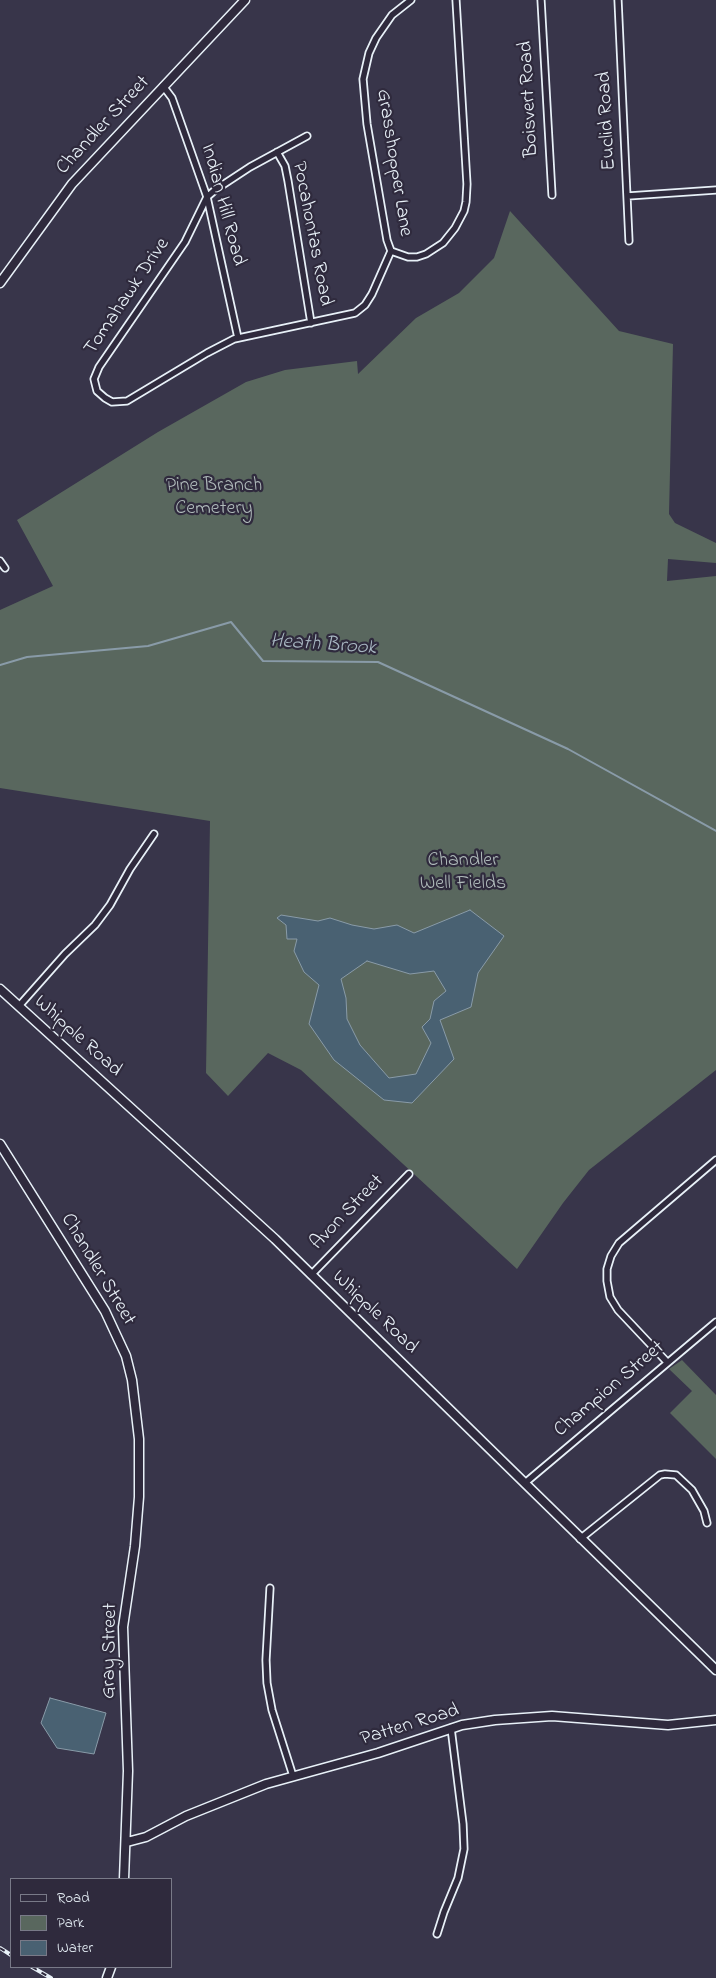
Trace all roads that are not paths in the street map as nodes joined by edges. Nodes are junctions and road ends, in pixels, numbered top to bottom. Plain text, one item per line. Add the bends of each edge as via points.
1 (245, 0) edge
2 (411, 0) edge
3 (456, 0) edge
4 (541, 0) edge
5 (618, 0) edge
6 (163, 86) junction
7 (307, 136) dead end
8 (277, 152) junction
9 (716, 190) edge
10 (552, 195) dead end
11 (628, 196) junction
12 (207, 198) junction
13 (629, 241) dead end
14 (391, 251) junction
15 (0, 283) edge
16 (311, 323) junction
17 (238, 338) junction
18 (0, 561) edge
19 (5, 568) dead end
20 (154, 834) dead end
21 (0, 989) edge
22 (19, 1006) junction
23 (0, 1144) edge
24 (716, 1160) edge
25 (408, 1174) dead end
26 (311, 1274) junction
27 (716, 1322) edge
28 (668, 1362) junction
29 (137, 1424) joint
30 (525, 1483) junction
31 (707, 1523) dead end
32 (580, 1539) junction
33 (270, 1588) dead end
34 (716, 1670) edge
35 (716, 1720) edge
36 (451, 1728) junction
37 (293, 1776) junction
38 (127, 1842) junction
39 (124, 1878) edge
40 (437, 1934) dead end

1 - 6 street, Chandler Street
2 - 14 street, Grasshopper Lane via 392,15 376,38 363,79 367,124 386,240
3 - 14 street, Grasshopper Lane via 467,184 464,211 449,236 435,249 417,257
4 - 10 street, Boisvert Road
5 - 11 street, Euclid Road
6 - 12 street, Indian Hill Road via 172,98
6 - 15 street, Chandler Street via 68,190
7 - 8 street, Tomahawk Drive
8 - 12 street, Tomahawk Drive
8 - 16 street, Pocahontas Road via 288,180
9 - 11 street
11 - 13 street, Euclid Road
12 - 17 street, Indian Hill Road
12 - 17 street, Tomahawk Drive via 180,250 99,367 94,379 95,388 109,401 127,401 206,353
14 - 16 street, Tomahawk Drive via 372,294 360,310 351,315
16 - 17 street, Tomahawk Drive
18 - 19 street
20 - 22 street via 100,918
21 - 22 street, Whipple Road
22 - 26 street, Whipple Road
23 - 29 street, Chandler Street via 105,1310 126,1356
24 - 28 street via 618,1243 611,1256 607,1281 610,1297 618,1310
25 - 26 street, Avon Street
26 - 30 street, Whipple Road
27 - 28 street, Champion Street
28 - 30 street, Champion Street
29 - 38 street, Gray Street via 139,1510 123,1641 128,1761
30 - 32 street, Whipple Road
31 - 32 street via 692,1490 676,1475 665,1474
32 - 34 street, Whipple Road
33 - 37 street via 267,1683
35 - 36 street, Patten Road via 668,1725 538,1716
36 - 37 street, Patten Road via 378,1753
36 - 40 street via 464,1849 461,1869
37 - 38 street, Patten Road via 248,1791 186,1816 146,1837
38 - 39 street, Gray Street

